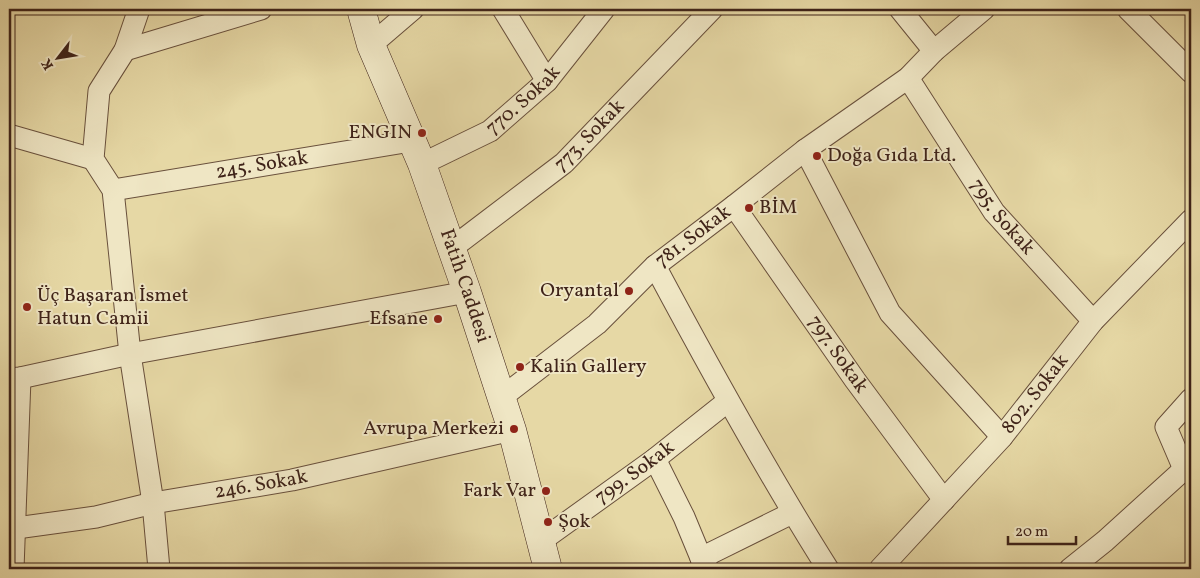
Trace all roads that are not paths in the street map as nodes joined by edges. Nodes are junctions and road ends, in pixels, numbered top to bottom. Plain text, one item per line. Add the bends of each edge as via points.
1 (137, 9) edge
2 (261, 9) edge
3 (361, 9) edge
4 (413, 9) edge
5 (503, 9) edge
6 (604, 9) edge
7 (712, 9) edge
8 (900, 9) edge
9 (984, 9) edge
10 (1128, 9) edge
11 (371, 45) junction
12 (125, 50) junction
13 (934, 51) junction
14 (1191, 72) edge
15 (908, 78) junction
16 (547, 81) junction
17 (9, 135) edge
18 (805, 150) junction
19 (416, 152) junction
20 (93, 159) junction
21 (114, 190) junction
22 (734, 206) junction
23 (1191, 220) edge
24 (452, 248) junction
25 (655, 266) junction
26 (467, 292) junction
27 (1093, 321) junction
28 (130, 354) junction
29 (14, 379) edge
30 (502, 397) junction
31 (1191, 399) edge
32 (728, 401) junction
33 (512, 430) junction
34 (1002, 438) junction
35 (655, 459) junction
36 (1188, 466) edge
37 (944, 500) junction
38 (153, 503) junction
39 (792, 513) junction
40 (12, 529) edge
41 (542, 542) junction
42 (705, 564) edge
43 (13, 569) edge
44 (159, 569) edge
45 (548, 569) edge
46 (828, 569) edge
47 (880, 569) edge
48 (1070, 569) edge

1 - 12 street
2 - 12 street
3 - 11 main road, Fatih Caddesi
4 - 11 street
5 - 16 street
6 - 16 street, 770. Sokak
7 - 24 street, 773. Sokak via 564,163
8 - 13 street
9 - 13 street, 781. Sokak
10 - 14 street
11 - 19 main road, Fatih Caddesi
12 - 20 street via 98,91
13 - 15 street, 781. Sokak
15 - 18 street, 781. Sokak
15 - 27 street, 795. Sokak via 994,212
16 - 19 street, 770. Sokak via 490,131
17 - 20 street
18 - 22 street, 781. Sokak
18 - 34 street via 890,313
19 - 21 street, 245. Sokak
19 - 24 main road, Fatih Caddesi
20 - 21 street
21 - 28 street
22 - 25 street, 781. Sokak
22 - 37 street, 797. Sokak via 855,380
23 - 27 street, 802. Sokak
24 - 26 main road, Fatih Caddesi
25 - 30 street, 781. Sokak via 597,324
25 - 32 street
26 - 28 street
26 - 30 main road, Fatih Caddesi
27 - 34 street, 802. Sokak
28 - 29 street
28 - 38 street
29 - 40 street
30 - 33 main road, Fatih Caddesi
31 - 36 street via 1166,426
32 - 35 street, 799. Sokak
32 - 39 street
33 - 38 street, 246. Sokak via 292,480
33 - 41 main road, Fatih Caddesi
34 - 37 street, 802. Sokak
35 - 41 street, 799. Sokak
35 - 42 street
36 - 48 street
37 - 47 street, 802. Sokak
38 - 40 street, 246. Sokak
38 - 44 street
39 - 42 street
39 - 46 street
40 - 43 street
41 - 45 main road, Fatih Caddesi

